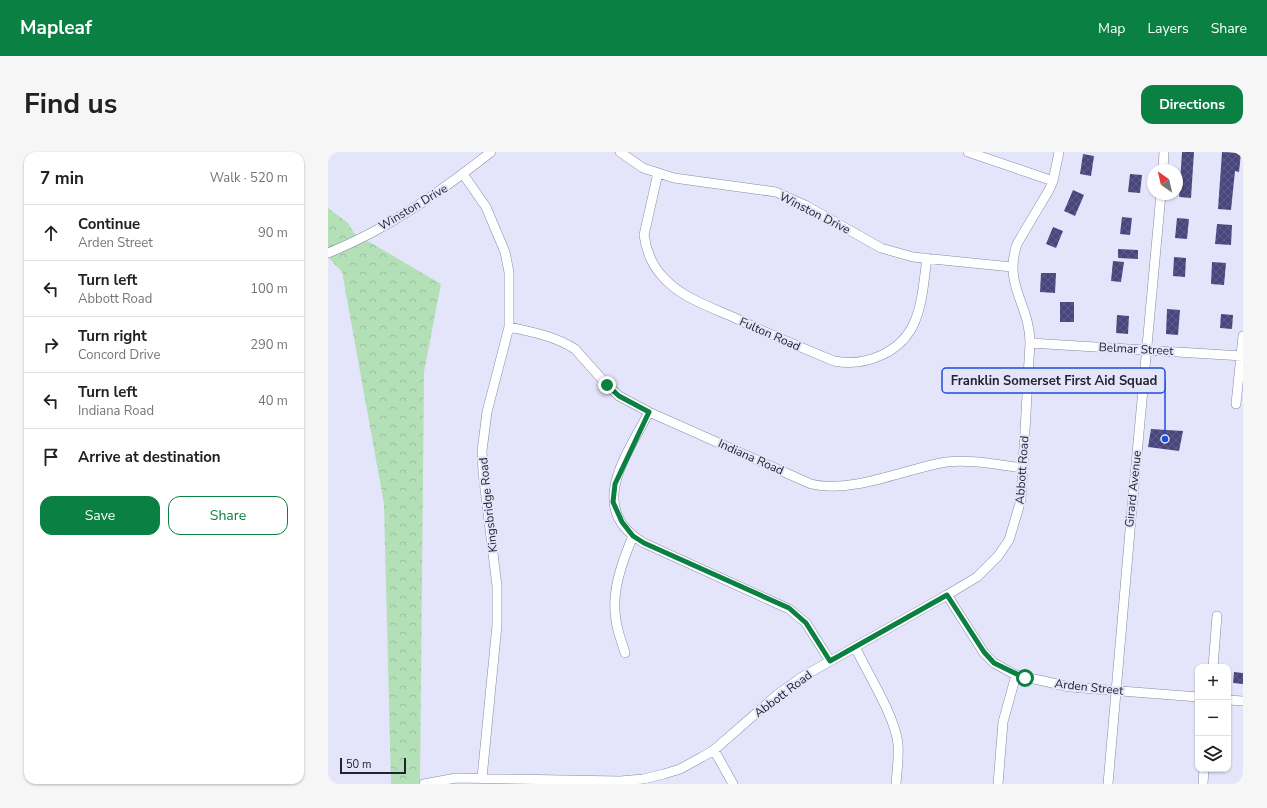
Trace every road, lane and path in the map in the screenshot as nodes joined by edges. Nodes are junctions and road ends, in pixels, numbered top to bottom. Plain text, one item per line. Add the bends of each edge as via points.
1 (491, 152) edge
2 (620, 152) edge
3 (968, 152) edge
4 (1059, 152) edge
5 (1164, 152) edge
6 (1163, 164) edge
7 (658, 173) junction
8 (463, 174) junction
9 (1053, 181) junction
10 (1160, 200) edge
11 (328, 253) edge
12 (927, 258) junction
13 (1012, 267) junction
14 (509, 326) junction
15 (1243, 336) edge
16 (1030, 343) junction
17 (1147, 350) junction
18 (1242, 356) edge
19 (1236, 404) dead end
20 (649, 412) junction
21 (1023, 468) junction
22 (633, 536) junction
23 (947, 595) junction
24 (1217, 616) dead end
25 (855, 647) junction
26 (625, 653) dead end
27 (830, 661) junction
28 (1213, 664) edge
29 (1016, 675) junction
30 (1116, 690) junction
31 (1195, 697) edge
32 (1231, 700) edge
33 (1243, 701) edge
34 (714, 750) junction
35 (1204, 772) edge
36 (482, 778) junction
37 (547, 782) edge
38 (424, 784) edge
39 (733, 784) edge
40 (896, 784) edge
41 (998, 784) edge
42 (1108, 784) edge
43 (1203, 784) edge

1 - 8 street, Winston Drive
2 - 7 street, Winston Drive via 643,168
3 - 9 street
4 - 9 street, Abbott Road
5 - 6 street
7 - 12 street, Winston Drive via 674,178 776,192 805,205 881,248
7 - 12 street, Fulton Road via 644,235 652,262 662,276 681,293 699,302 834,361 845,363 868,360 886,354 905,337 920,304
8 - 11 street, Winston Drive via 419,205 351,244
8 - 14 street, Kingsbridge Road via 486,207 505,252 509,272
9 - 13 street, Abbott Road via 1017,244
10 - 17 street, Girard Avenue
12 - 13 street, Winston Drive
13 - 16 street, Abbott Road via 1014,285 1030,334
14 - 20 street, Indiana Road via 554,338 575,349 619,396
14 - 36 street, Kingsbridge Road via 487,412 483,445 483,472 497,586 497,624
15 - 18 street
16 - 17 street, Belmar Street
16 - 21 street, Abbott Road
17 - 18 street, Belmar Street
17 - 30 street, Girard Avenue
18 - 19 street
20 - 21 street, Indiana Road via 823,487 834,487 948,462 976,462
20 - 22 street via 615,484 615,509
21 - 23 street, Abbott Road via 1020,508 1009,540 998,556 977,577
22 - 26 street via 619,575 615,603 616,620
22 - 27 street via 789,608 806,623
23 - 25 street, Abbott Road
23 - 29 street, Arden Street via 984,652 994,663
24 - 28 street
25 - 27 street, Abbott Road
25 - 40 street via 888,713 896,736
27 - 34 street, Abbott Road via 777,695
29 - 30 street, Arden Street via 1070,687
29 - 41 street via 1003,722
30 - 31 street, Arden Street
30 - 42 street, Girard Avenue
32 - 33 street
34 - 37 street, Abbott Road via 680,769 643,779
34 - 39 street
35 - 43 street
36 - 37 street, Abbott Road
36 - 38 street, Abbott Road via 450,779

